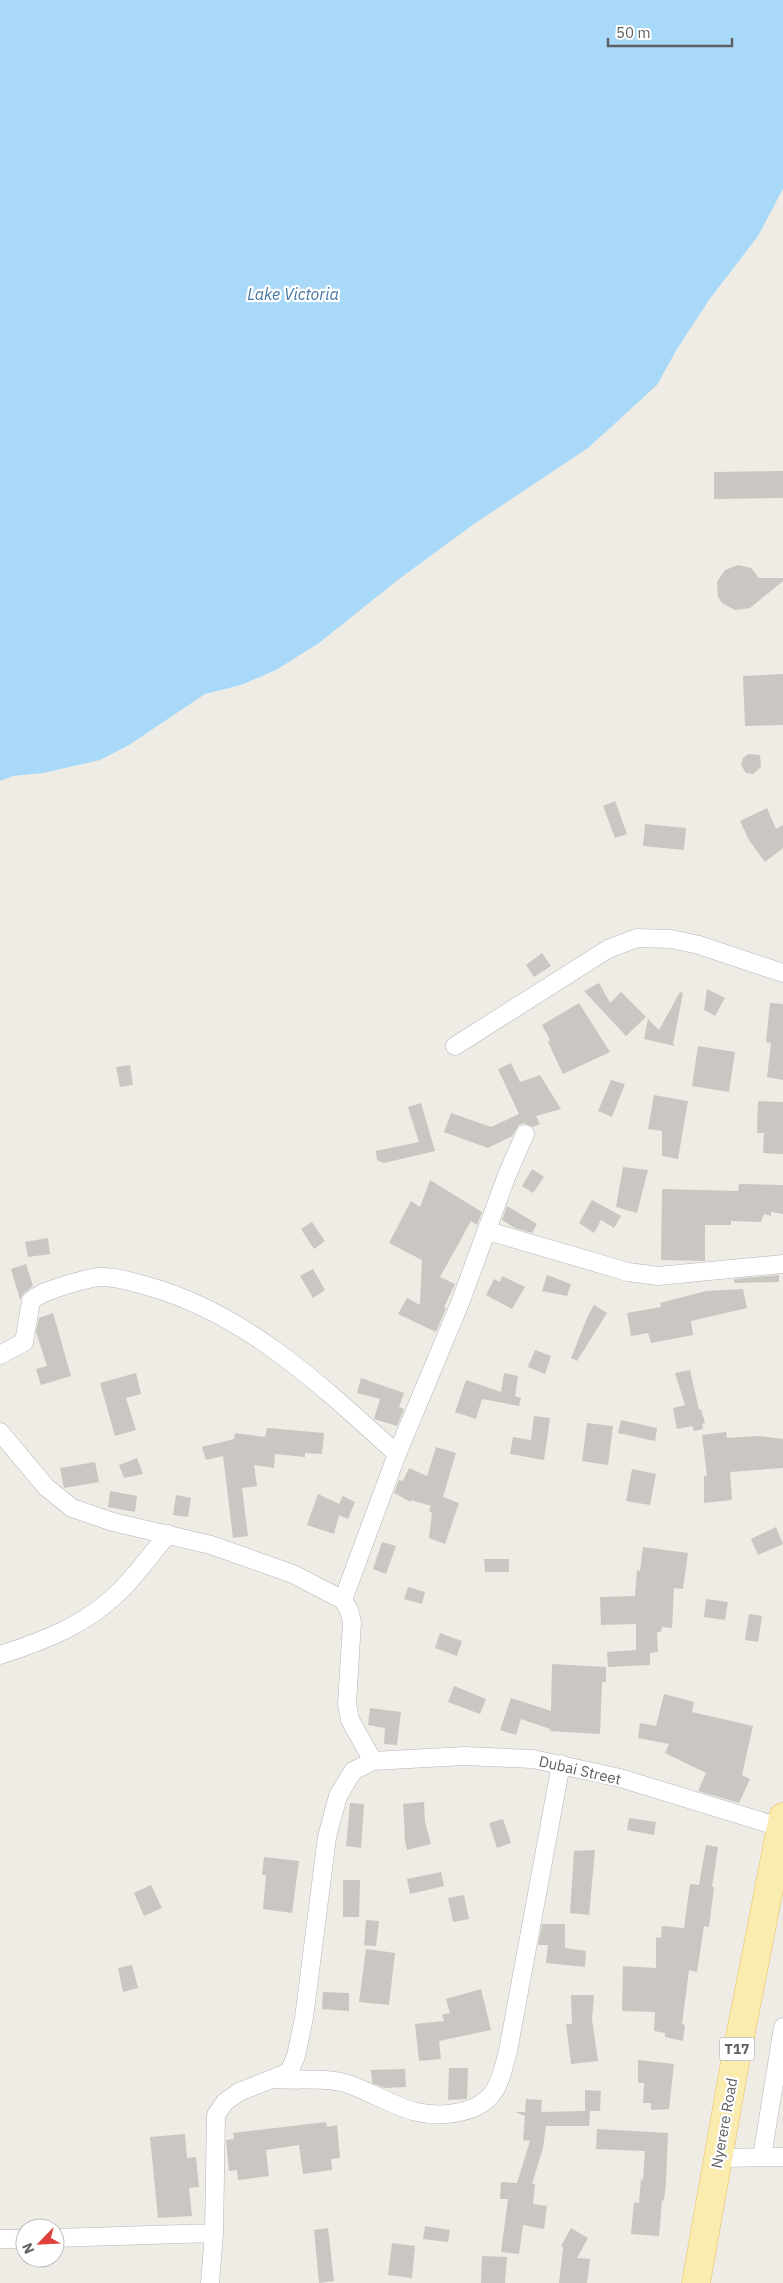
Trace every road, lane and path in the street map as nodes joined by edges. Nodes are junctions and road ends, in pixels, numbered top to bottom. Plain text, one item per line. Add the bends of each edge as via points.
1 (783, 973) edge
2 (455, 1046) dead end
3 (525, 1134) dead end
4 (488, 1231) junction
5 (783, 1264) edge
6 (0, 1355) edge
7 (0, 1432) edge
8 (397, 1454) junction
9 (168, 1534) junction
10 (343, 1600) junction
11 (0, 1655) edge
12 (372, 1761) junction
13 (561, 1764) junction
14 (782, 1824) edge
15 (783, 2027) edge
16 (276, 2079) junction
17 (762, 2157) junction
18 (783, 2157) edge
19 (718, 2158) junction
20 (214, 2233) junction
21 (65, 2238) edge
22 (15, 2239) edge
23 (0, 2240) edge
24 (210, 2283) edge
25 (696, 2283) edge

1 - 2 street via 699,944 637,938 608,948
3 - 4 street
4 - 5 street via 628,1272 658,1276
4 - 8 street
6 - 8 street via 24,1342 32,1300 38,1295 81,1280 100,1277 124,1280 193,1301 230,1321 322,1387
7 - 9 street via 46,1487 72,1508 113,1522
8 - 10 street
9 - 10 street via 253,1558
9 - 11 street via 120,1591 76,1625
10 - 12 street via 352,1622 348,1712
12 - 13 street, Dubai Street via 464,1756 533,1759
12 - 16 street via 353,1771 338,1796 327,1837 304,2018 296,2056 289,2072
13 - 14 street, Dubai Street
13 - 16 street via 508,2051 493,2093 471,2110 426,2115 346,2084
14 - 19 main road, Nyerere Road / T17
15 - 17 street
16 - 20 street via 239,2092 225,2102 216,2115
17 - 18 street
17 - 19 street
19 - 25 main road, Nyerere Road / T17
20 - 21 street
20 - 24 street
22 - 23 street

